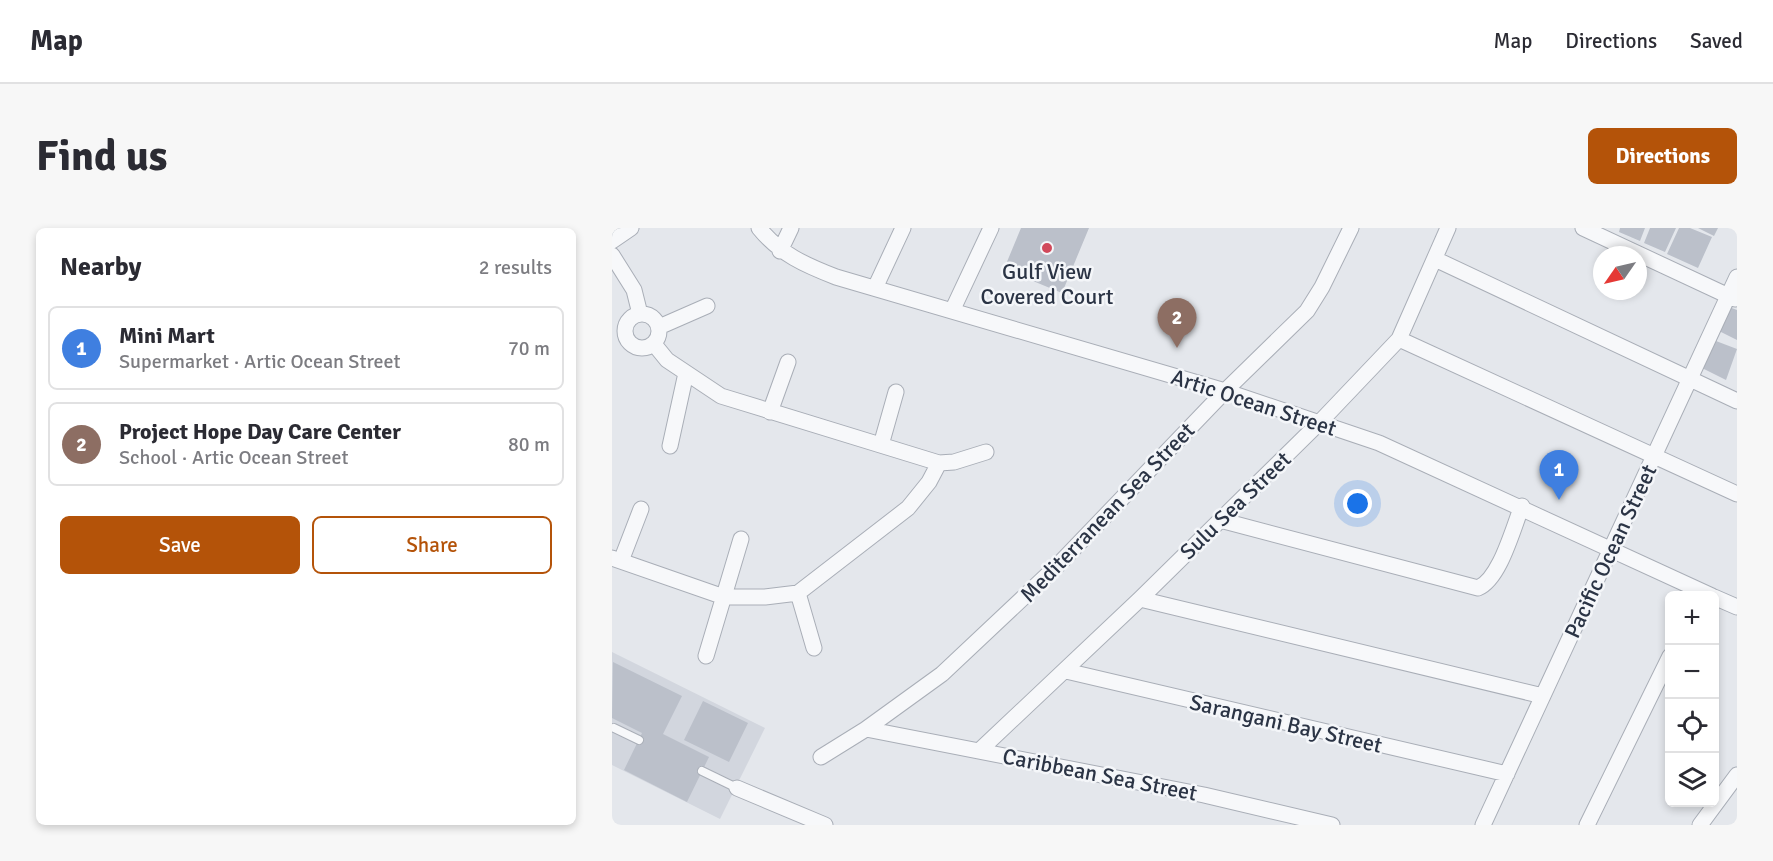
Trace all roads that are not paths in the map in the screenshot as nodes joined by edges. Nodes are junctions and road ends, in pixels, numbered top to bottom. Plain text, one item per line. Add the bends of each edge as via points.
1 (631, 228) edge
2 (759, 228) edge
3 (791, 228) edge
4 (903, 228) edge
5 (991, 228) edge
6 (1351, 228) edge
7 (1448, 228) edge
8 (1583, 228) edge
9 (612, 241) edge
10 (780, 251) junction
11 (612, 255) edge
12 (1434, 259) junction
13 (1737, 277) edge
14 (875, 288) junction
15 (1733, 298) edge
16 (707, 306) dead end
17 (952, 311) junction
18 (640, 314) junction
19 (659, 327) junction
20 (618, 337) edge
21 (1399, 339) junction
22 (654, 344) junction
23 (788, 362) dead end
24 (686, 373) junction
25 (1690, 378) junction
26 (1225, 391) junction
27 (897, 392) dead end
28 (1737, 401) edge
29 (770, 412) junction
30 (1320, 422) junction
31 (881, 445) junction
32 (670, 446) dead end
33 (986, 452) dead end
34 (1654, 456) junction
35 (939, 463) junction
36 (1737, 494) edge
37 (1522, 506) junction
38 (641, 509) dead end
39 (1220, 520) junction
40 (741, 539) dead end
41 (1612, 548) junction
42 (616, 560) edge
43 (1700, 591) edge
44 (798, 593) junction
45 (724, 597) junction
46 (1140, 599) junction
47 (1719, 599) edge
48 (1737, 607) edge
49 (814, 648) dead end
50 (706, 656) dead end
51 (1665, 666) edge
52 (1065, 671) junction
53 (1543, 696) junction
54 (614, 728) dead end
55 (866, 729) junction
56 (639, 740) dead end
57 (979, 751) junction
58 (821, 757) dead end
59 (702, 771) dead end
60 (1507, 774) junction
61 (1737, 775) edge
62 (737, 788) joint
63 (825, 825) edge
64 (1332, 825) edge
65 (1483, 825) edge
66 (1587, 825) edge
67 (1700, 825) edge

1 - 9 street
2 - 10 street
3 - 10 street
4 - 14 street
5 - 17 street
6 - 26 street, Mediterranean Sea Street via 1307,311
7 - 12 street, Sulu Sea Street
8 - 15 street
10 - 14 street, Artic Ocean Street via 828,274
11 - 18 street via 634,290
12 - 21 street, Sulu Sea Street
12 - 25 street
13 - 15 street, Pacific Ocean Street
14 - 17 street, Artic Ocean Street
15 - 25 street, Pacific Ocean Street
16 - 19 street
17 - 26 street, Artic Ocean Street
18 - 19 street via 652,317
18 - 20 street via 629,319
19 - 22 street
20 - 22 street via 637,348
21 - 30 street, Sulu Sea Street
21 - 34 street
22 - 24 street via 667,360
23 - 29 street
24 - 29 street via 721,396
24 - 32 street
25 - 28 street
25 - 34 street, Pacific Ocean Street
26 - 30 street, Artic Ocean Street
26 - 55 street, Mediterranean Sea Street via 976,645 912,698
27 - 31 street
29 - 31 street
30 - 37 street, Artic Ocean Street via 1379,443
30 - 39 street, Sulu Sea Street
31 - 35 street
33 - 35 street
34 - 36 street
34 - 41 street, Pacific Ocean Street
35 - 44 street via 908,508
37 - 39 street via 1495,572 1478,588
37 - 41 street, Artic Ocean Street
38 - 42 street
39 - 46 street, Sulu Sea Street
40 - 45 street
41 - 43 street, Artic Ocean Street
41 - 53 street, Pacific Ocean Street
42 - 45 street
44 - 45 street
44 - 49 street
45 - 50 street
46 - 52 street, Sulu Sea Street
46 - 53 street
47 - 48 street, Artic Ocean Street
51 - 66 street
52 - 57 street, Sulu Sea Street
52 - 60 street, Sarangani Bay Street
53 - 60 street, Pacific Ocean Street
54 - 56 lane
55 - 57 street, Caribbean Sea Street
55 - 58 street, Mediterranean Sea Street
57 - 64 street, Caribbean Sea Street via 1215,797
59 - 62 lane
60 - 65 street, Pacific Ocean Street
61 - 67 street
62 - 63 street

